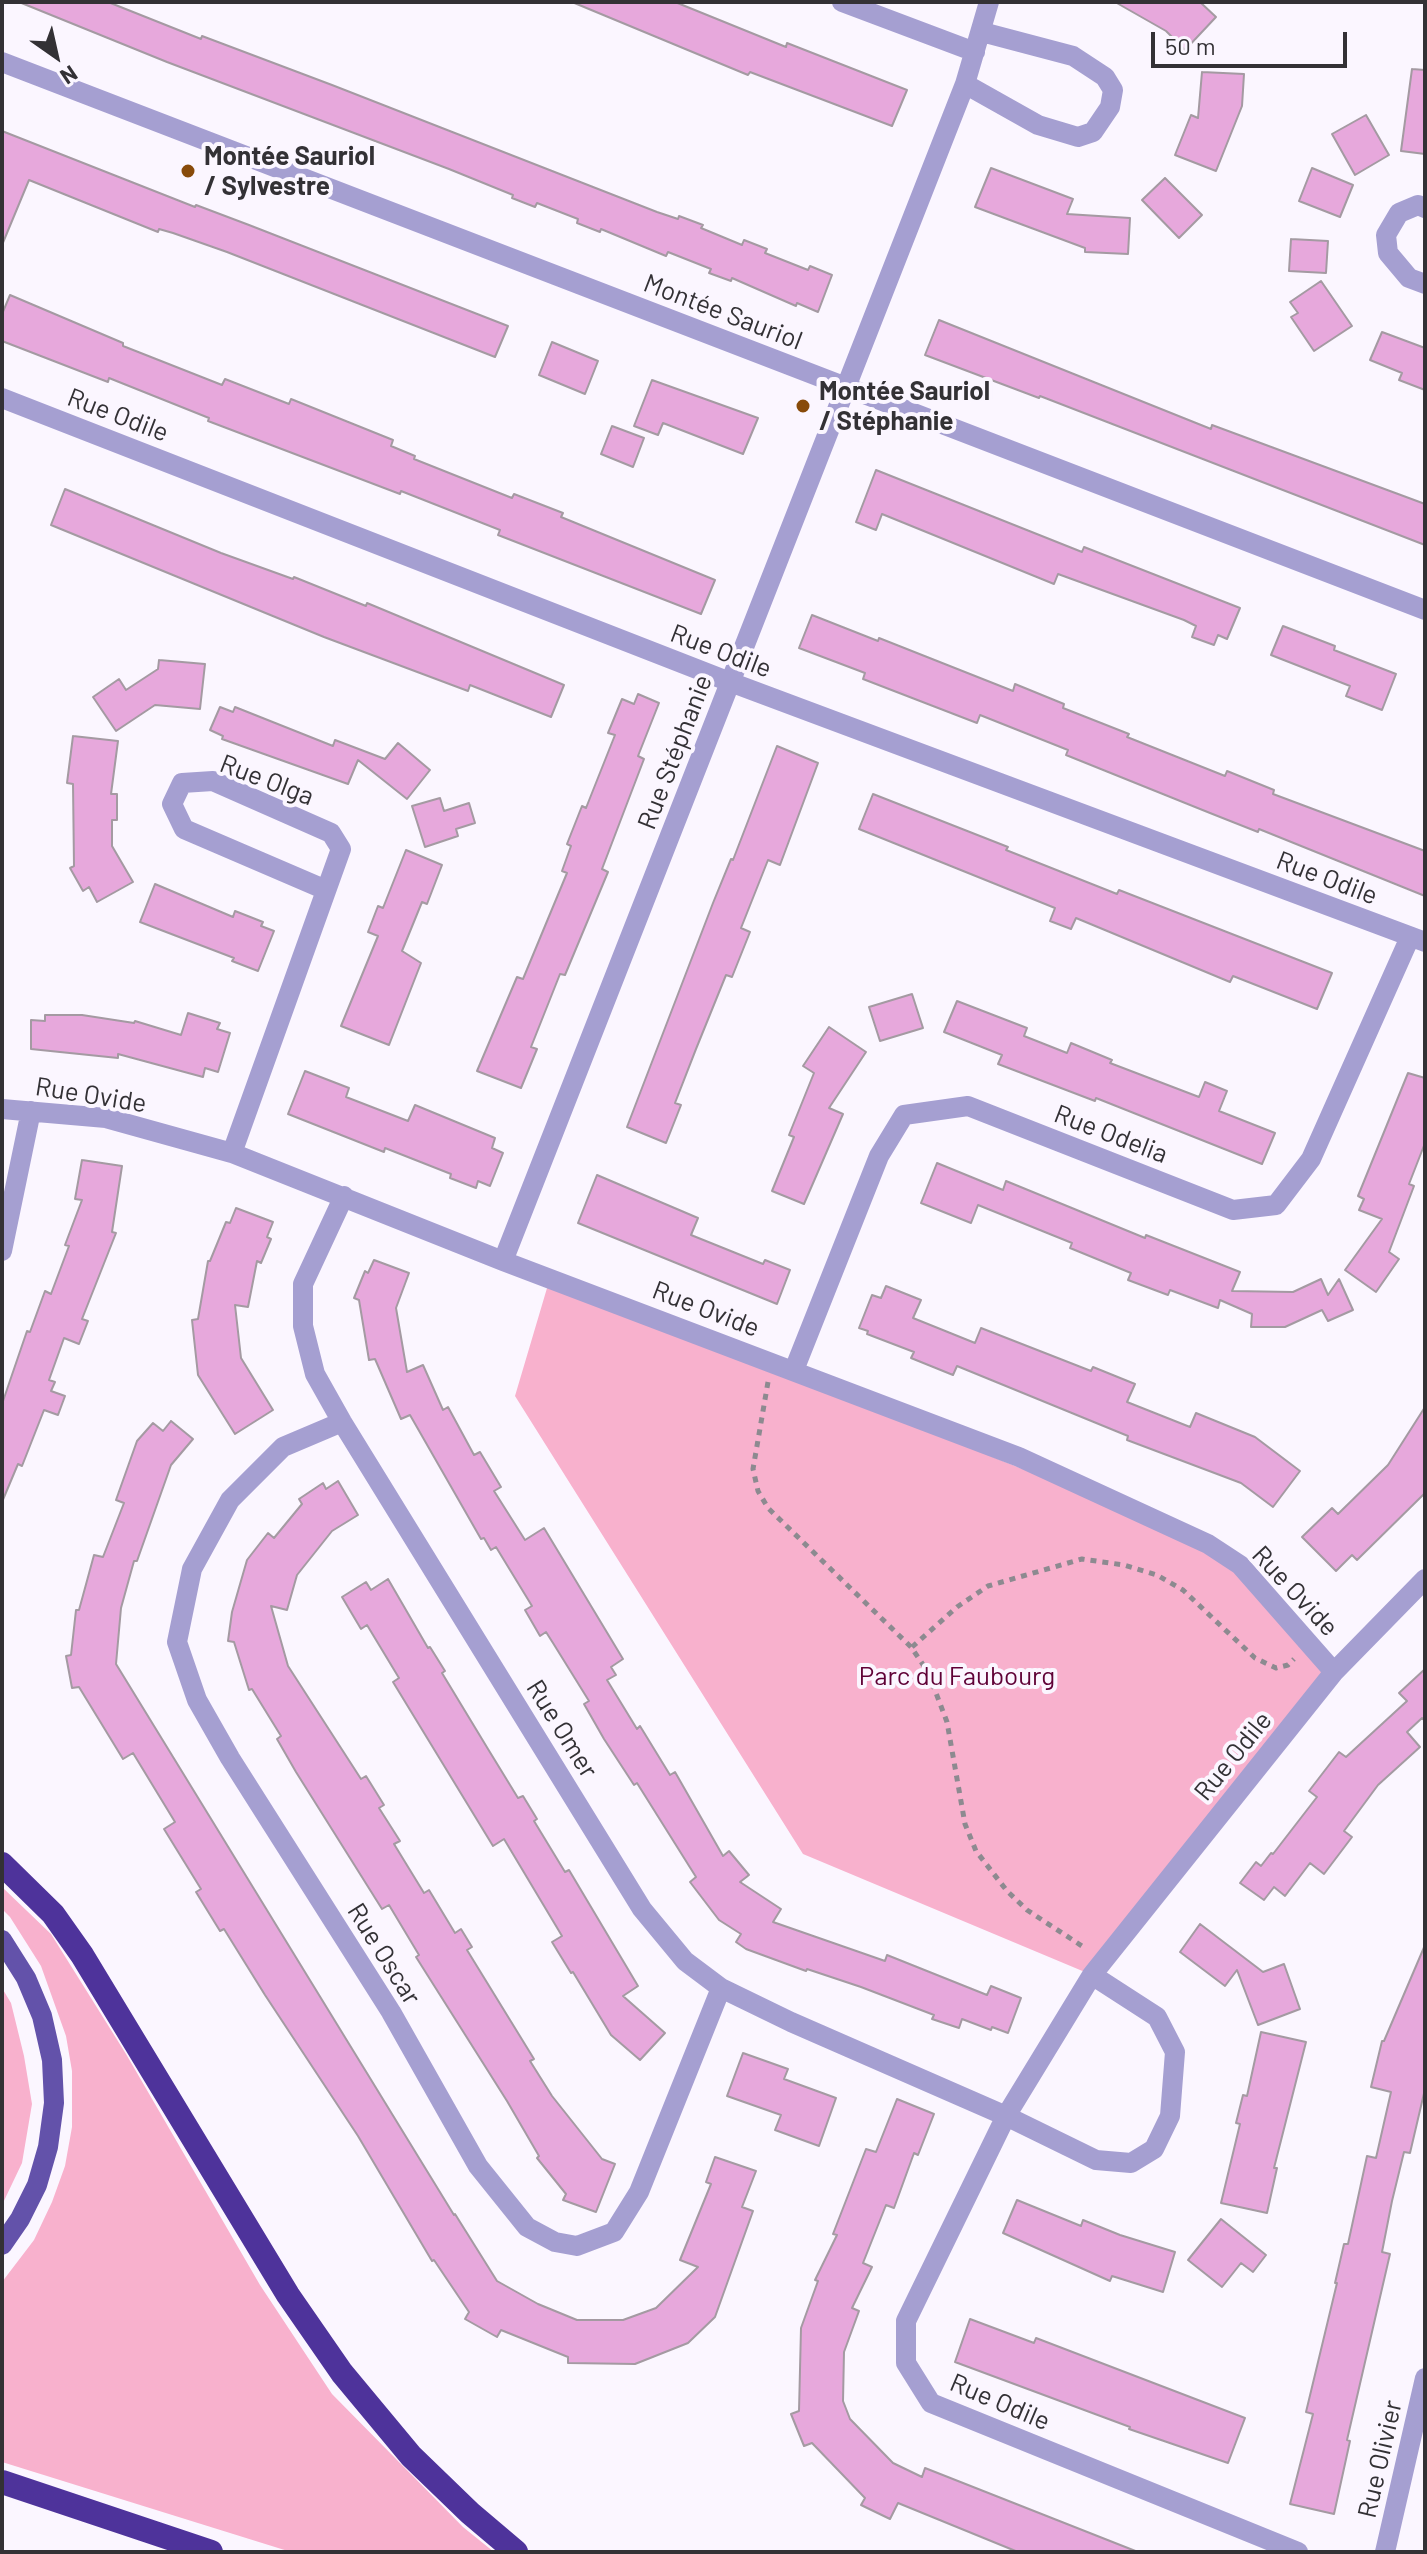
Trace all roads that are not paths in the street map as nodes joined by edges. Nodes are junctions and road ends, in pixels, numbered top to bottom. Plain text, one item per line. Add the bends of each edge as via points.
1 (842, 2) edge
2 (989, 2) edge
3 (982, 32) junction
4 (975, 52) junction
5 (2, 62) edge
6 (965, 84) junction
7 (1425, 208) edge
8 (1425, 284) edge
9 (846, 387) junction
10 (2, 398) edge
11 (1425, 610) edge
12 (730, 682) junction
13 (326, 890) junction
14 (1418, 940) edge
15 (2, 1109) edge
16 (31, 1111) junction
17 (232, 1153) junction
18 (344, 1196) junction
19 (2, 1251) edge
20 (503, 1261) junction
21 (794, 1370) junction
22 (342, 1422) junction
23 (1425, 1579) edge
24 (1334, 1672) junction
25 (2, 1864) edge
26 (2, 1940) edge
27 (1098, 1968) junction
28 (721, 1988) junction
29 (1006, 2116) junction
30 (2, 2245) edge
31 (1425, 2378) edge
32 (2, 2482) edge
33 (211, 2552) edge
34 (516, 2552) edge
35 (1298, 2552) edge
36 (1385, 2552) edge

1 - 4 street
2 - 3 street, Rue Stéphanie
3 - 4 street, Rue Stéphanie
3 - 6 street via 1073,56 1105,77 1113,90 1110,107 1093,132 1078,137 1038,125
4 - 6 street, Rue Stéphanie
5 - 9 street, Montée Sauriol
6 - 9 street, Rue Stéphanie
7 - 8 street via 1418,205 1399,213 1386,235 1388,253 1409,278
9 - 11 street, Montée Sauriol
9 - 12 street, Rue Stéphanie
10 - 12 street, Rue Odile
12 - 14 street, Rue Odile
12 - 20 street, Rue Stéphanie
13 - 13 street, Rue Olga via 341,849 331,833 213,781 182,783 172,804 184,829
13 - 17 street, Rue Olga
14 - 21 street, Rue Odelia via 1311,1159 1276,1205 1233,1210 968,1106 904,1115 879,1156
15 - 16 street, Rue Ovide
16 - 17 street, Rue Ovide via 106,1118
16 - 19 street
17 - 18 street, Rue Ovide
18 - 20 street, Rue Ovide
18 - 22 street, Rue Omer via 303,1284 303,1326 315,1374
20 - 21 street, Rue Ovide
21 - 24 street, Rue Ovide via 1019,1457 1208,1544 1240,1565
22 - 28 street, Rue Omer via 642,1909 685,1961
22 - 28 street, Rue Oscar via 283,1447 230,1500 192,1569 177,1642 197,1700 230,1758 391,2012 478,2166 527,2227 555,2242 577,2246 614,2232 639,2192
23 - 24 street, Rue Odile
24 - 27 street, Rue Odile
25 - 34 highway via 53,1914 82,1955 288,2295 342,2373 411,2456
26 - 30 main road via 42,2016 54,2103 37,2185
27 - 29 street, Rue Odile
27 - 29 street via 1157,2017 1175,2052 1170,2116 1154,2149 1131,2163 1096,2160
28 - 29 street, Rue Omer
29 - 35 street, Rue Odile via 906,2321 906,2363 931,2403
31 - 36 street, Rue Olivier
32 - 33 highway

